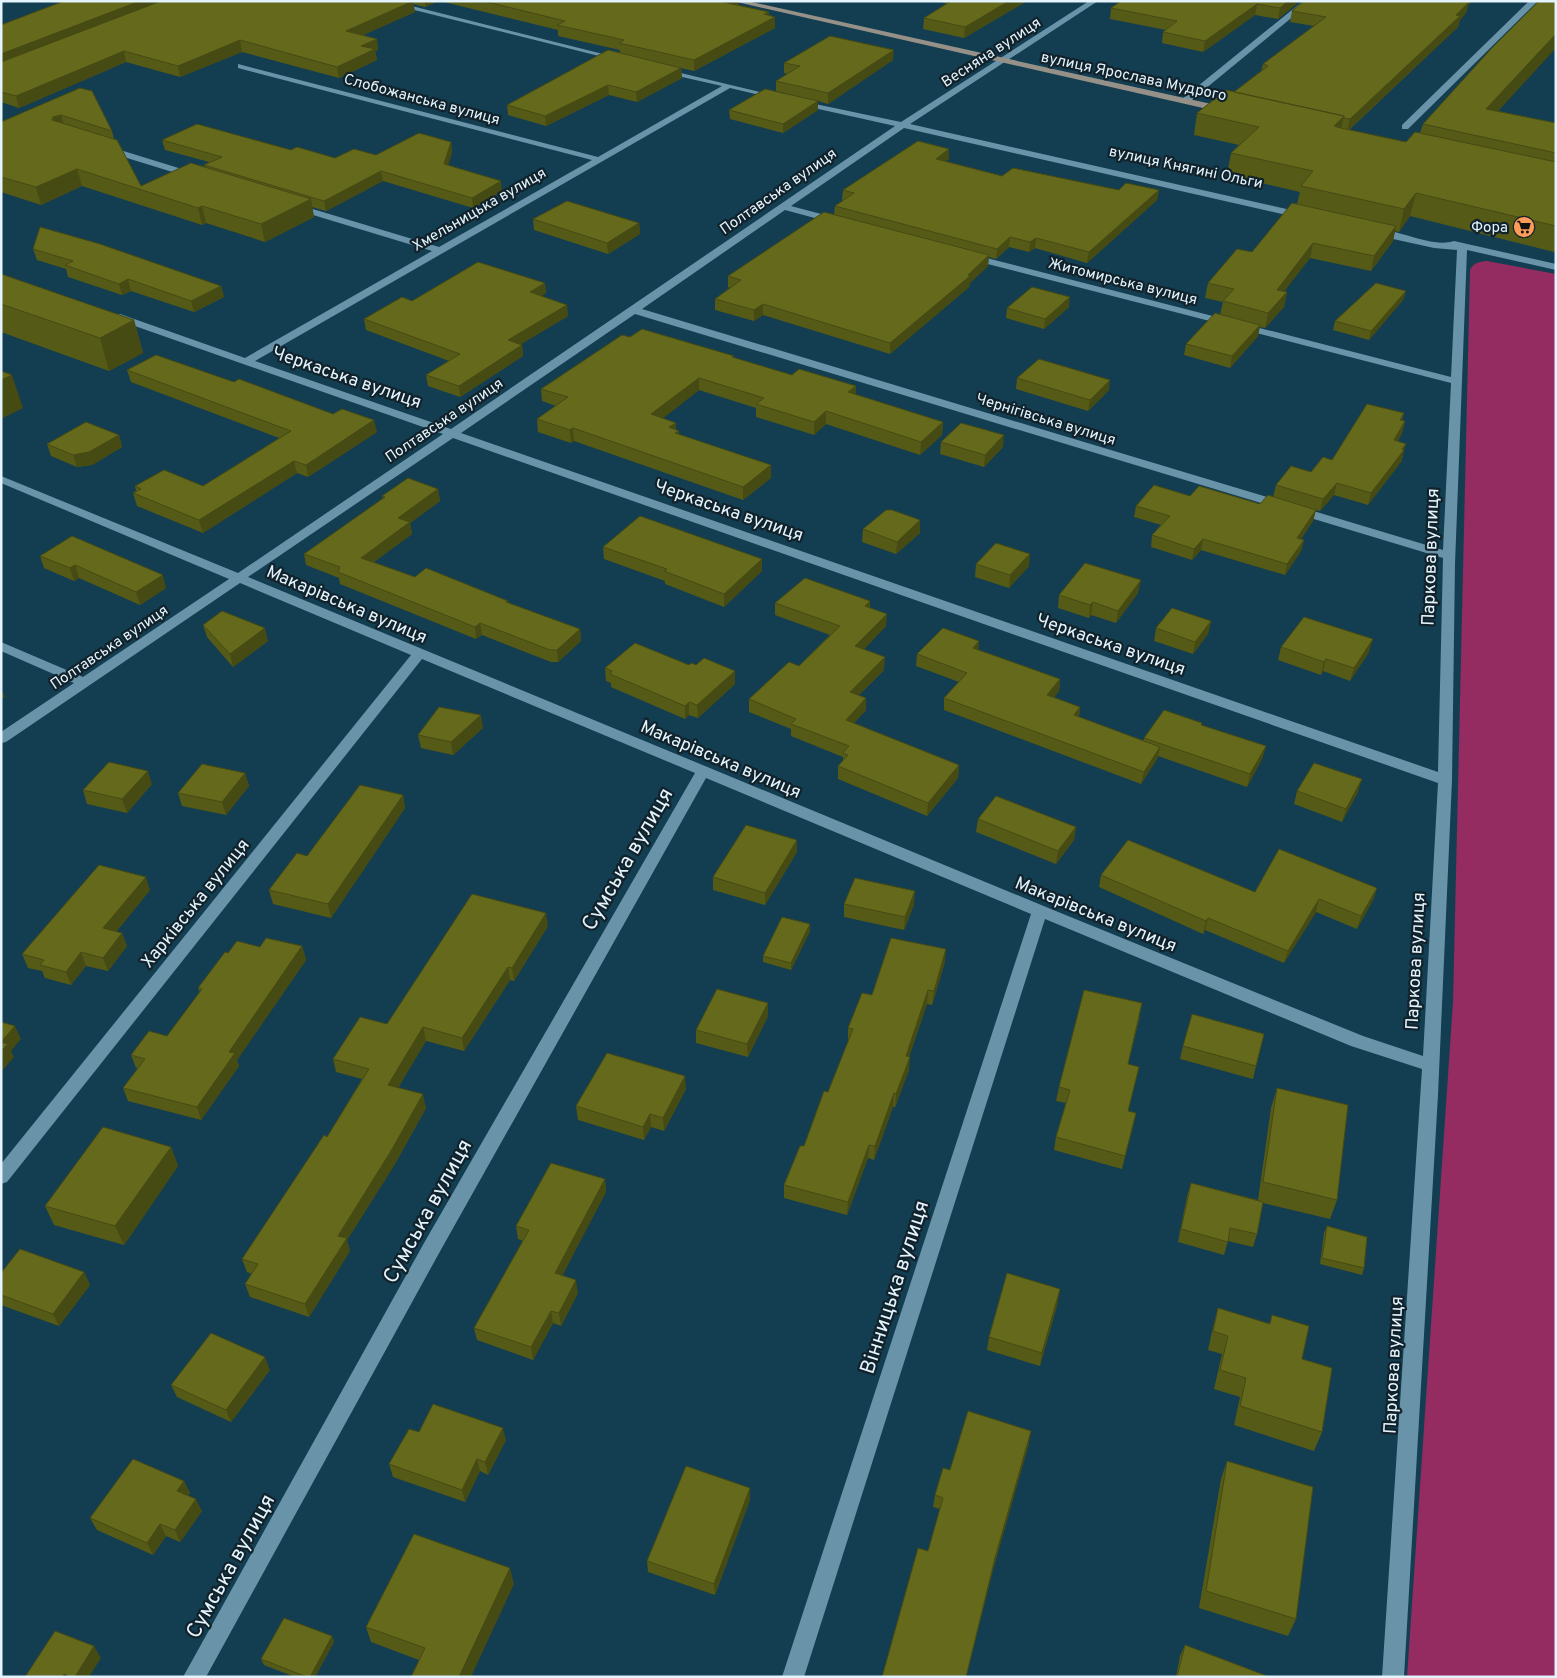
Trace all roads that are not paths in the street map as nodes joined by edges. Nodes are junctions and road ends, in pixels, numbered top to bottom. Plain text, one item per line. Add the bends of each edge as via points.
1 (382, 1) edge
2 (736, 1) edge
3 (1079, 1) edge
4 (1308, 1) edge
5 (1534, 1) edge
6 (1093, 2) edge
7 (1004, 61) junction
8 (631, 62) edge
9 (241, 66) dead end
10 (651, 67) edge
11 (728, 86) junction
12 (1185, 101) junction
13 (1233, 112) edge
14 (903, 125) junction
15 (1406, 127) dead end
16 (90, 144) edge
17 (597, 159) junction
18 (203, 178) edge
19 (288, 204) edge
20 (784, 207) junction
21 (1311, 214) edge
22 (849, 224) edge
23 (1368, 226) edge
24 (1462, 247) junction
25 (438, 250) junction
26 (962, 254) edge
27 (1556, 267) edge
28 (634, 310) junction
29 (103, 312) edge
30 (246, 361) junction
31 (1456, 381) junction
32 (454, 433) junction
33 (1, 479) edge
34 (1450, 556) junction
35 (239, 579) junction
36 (1, 646) edge
37 (419, 654) junction
38 (85, 683) junction
39 (1, 739) edge
40 (703, 771) junction
41 (1444, 780) junction
42 (1040, 911) junction
43 (1430, 1066) junction
44 (1, 1177) edge
45 (194, 1677) edge
46 (793, 1677) edge
47 (1393, 1677) edge

1 - 8 street
2 - 7 main road, вулиця Ярослава Мудрого
3 - 6 street
4 - 12 street
5 - 15 street
6 - 7 street, Весняна вулиця
7 - 12 main road, вулиця Ярослава Мудрого
7 - 14 street, Весняна вулиця
9 - 17 street, Слобожанська вулиця
10 - 11 street, вулиця Княгині Ольги
11 - 14 street, вулиця Княгині Ольги
11 - 17 street, Хмельницька вулиця
12 - 13 main road, вулиця Ярослава Мудрого
14 - 20 street, Полтавська вулиця
14 - 21 street, вулиця Княгині Ольги
16 - 18 street
17 - 25 street, Хмельницька вулиця
19 - 25 street
20 - 22 street
20 - 28 street, Полтавська вулиця
23 - 24 street via 1434,245
24 - 27 street
24 - 31 street, Паркова вулиця
25 - 30 street, Хмельницька вулиця
26 - 31 street, Житомирська вулиця
28 - 32 street, Полтавська вулиця
28 - 34 street, Чернігівська вулиця
29 - 30 street, Черкаська вулиця
30 - 32 street, Черкаська вулиця
31 - 34 street, Паркова вулиця
32 - 35 street, Полтавська вулиця
32 - 41 street, Черкаська вулиця
33 - 35 street, Макарівська вулиця
34 - 41 street, Паркова вулиця
35 - 37 street, Макарівська вулиця
35 - 38 street, Полтавська вулиця
36 - 38 street
37 - 40 street, Макарівська вулиця
37 - 44 street, Харківська вулиця
38 - 39 street, Полтавська вулиця
40 - 42 street, Макарівська вулиця
40 - 45 street, Сумська вулиця via 431,1249
41 - 43 street, Паркова вулиця
42 - 43 street, Макарівська вулиця via 1357,1041
42 - 46 street, Вінницька вулиця
43 - 47 street, Паркова вулиця

